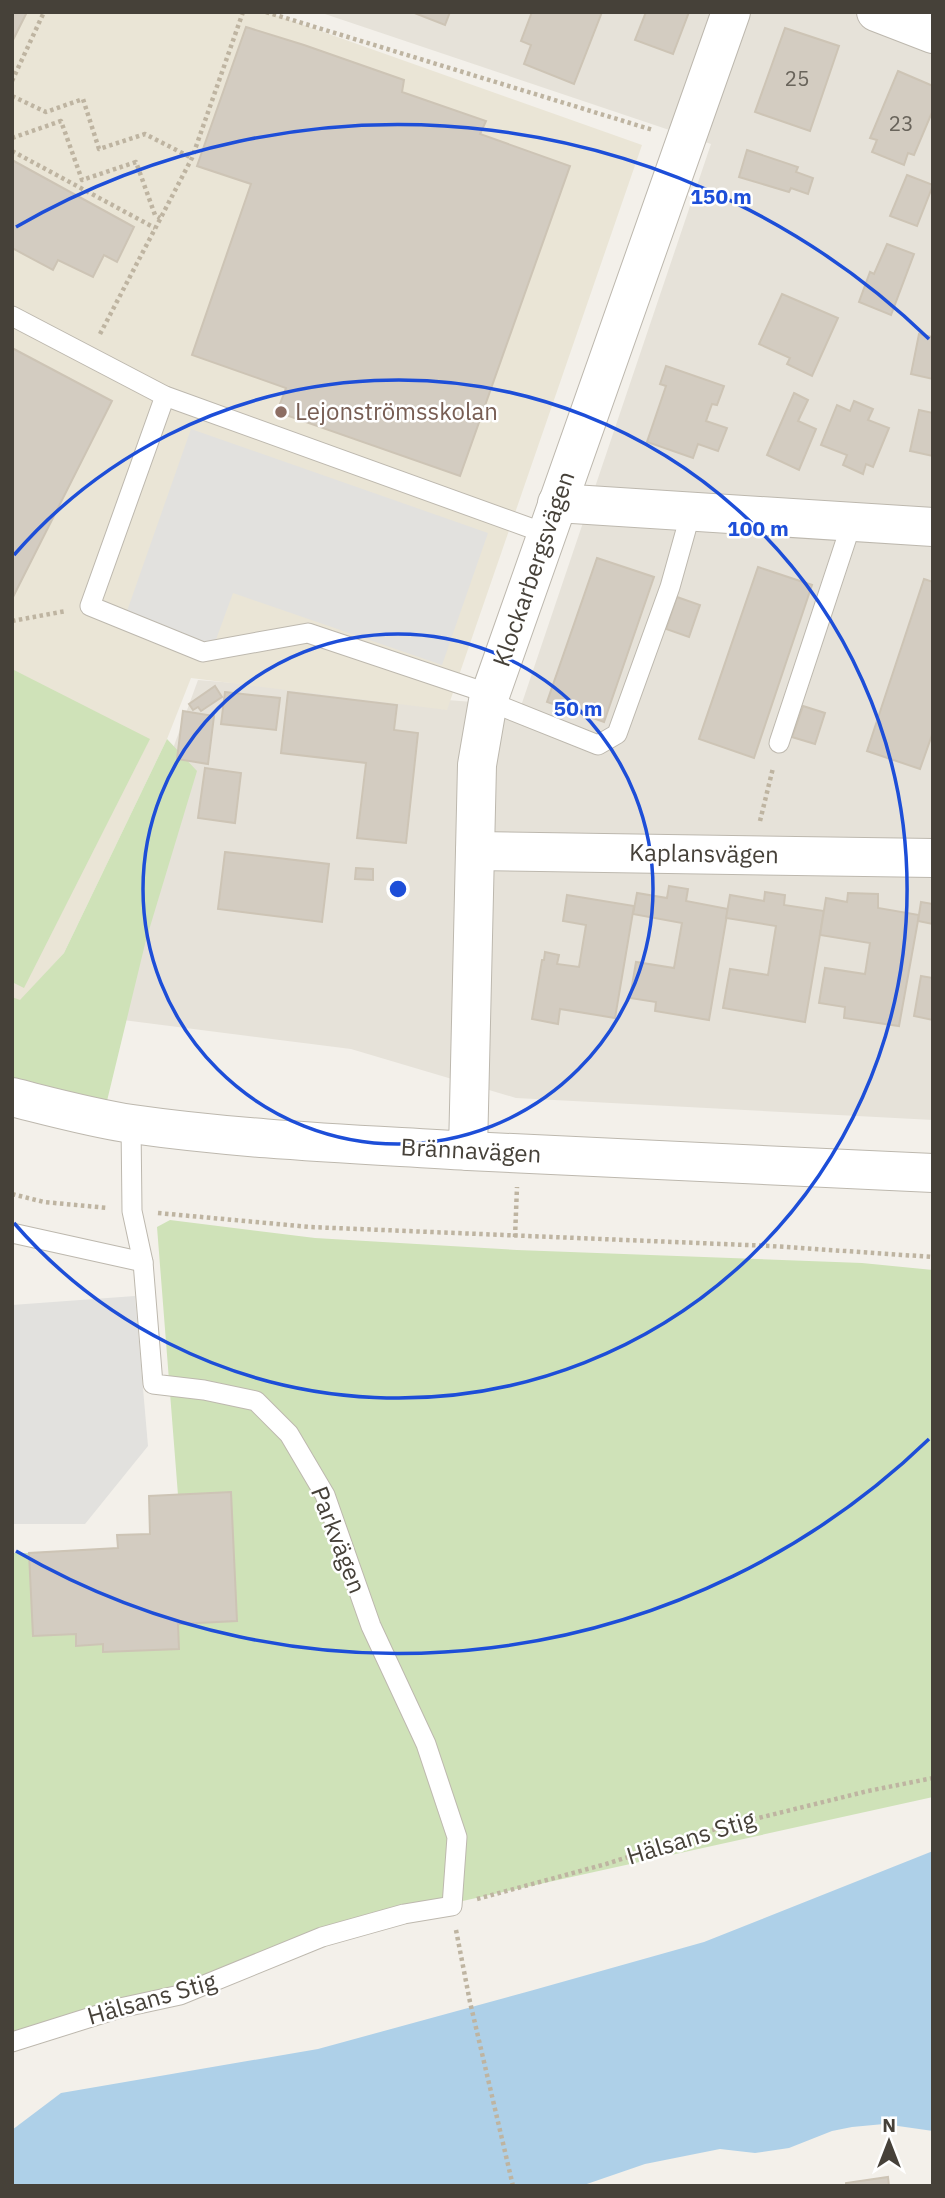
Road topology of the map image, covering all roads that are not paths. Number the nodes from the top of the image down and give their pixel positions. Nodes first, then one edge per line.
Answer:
1 (731, 12) edge
2 (876, 12) edge
3 (933, 34) edge
4 (12, 316) edge
5 (165, 396) junction
6 (691, 512) junction
7 (552, 518) junction
8 (852, 522) junction
9 (933, 527) edge
10 (489, 697) junction
11 (779, 743) road end
12 (475, 851) junction
13 (933, 858) edge
14 (12, 1097) edge
15 (131, 1124) junction
16 (468, 1151) junction
17 (933, 1173) edge
18 (12, 1233) edge
19 (143, 1262) junction
20 (452, 1906) joint
21 (12, 2042) edge

1 - 7 street, Klockarbergsvägen
2 - 3 street
4 - 5 lane
5 - 7 lane
5 - 10 lane
6 - 7 street
6 - 8 street
6 - 10 lane
7 - 10 street, Klockarbergsvägen
8 - 9 street
8 - 11 lane
10 - 12 street, Klockarbergsvägen
12 - 13 street, Kaplansvägen
12 - 16 street, Klockarbergsvägen
14 - 15 street, Brännavägen
15 - 16 street, Brännavägen
15 - 19 lane, Parkvägen
16 - 17 street, Brännavägen
18 - 19 lane
19 - 20 lane, Parkvägen
20 - 21 lane, Hälsans Stig

